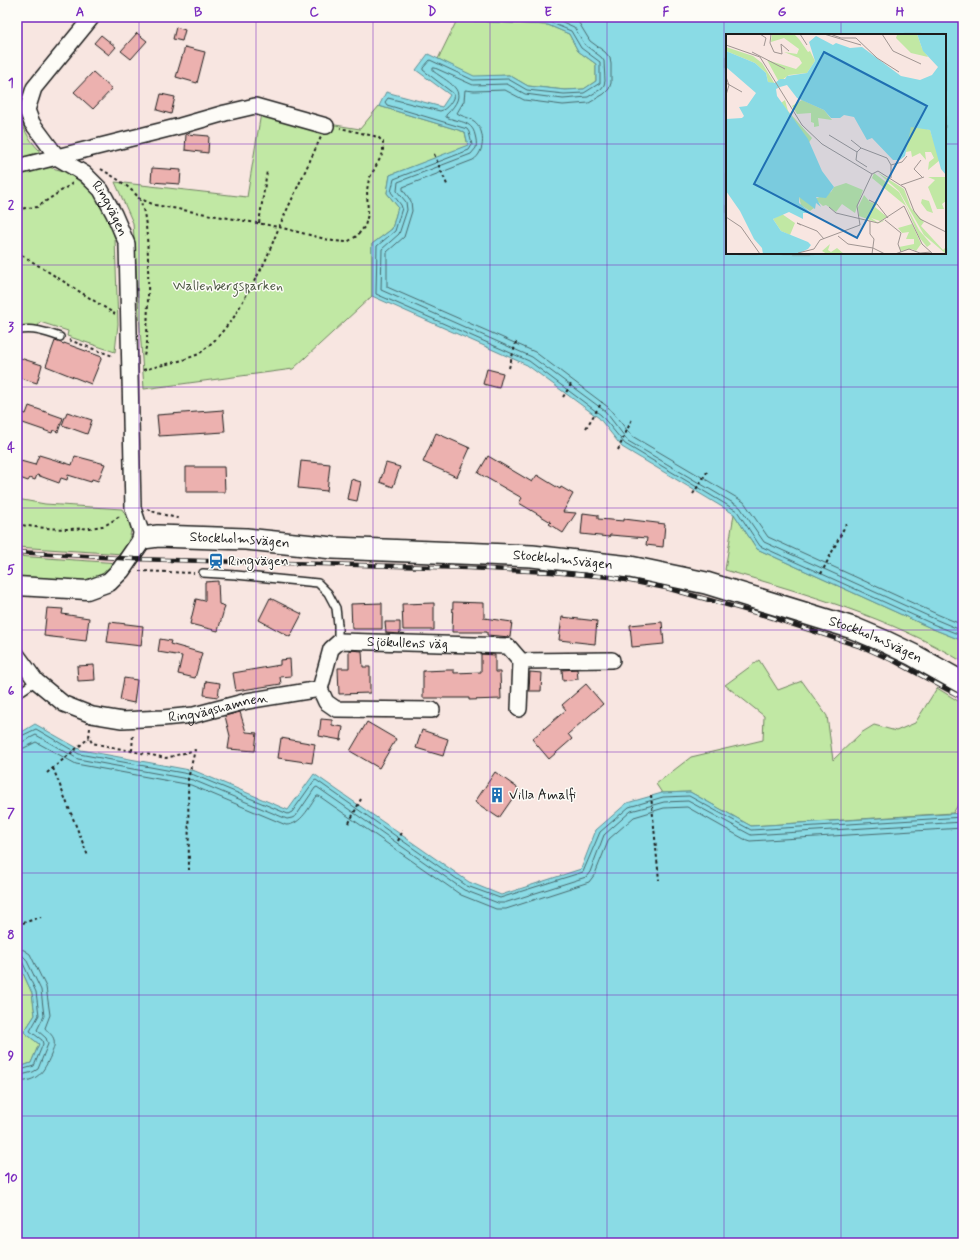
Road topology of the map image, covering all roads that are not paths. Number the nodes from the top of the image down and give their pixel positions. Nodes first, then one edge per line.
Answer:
1 (92, 17) edge
2 (326, 126) road end
3 (58, 158) junction
4 (17, 167) edge
5 (17, 331) edge
6 (60, 336) road end
7 (143, 538) junction
8 (203, 573) road end
9 (17, 586) edge
10 (338, 643) junction
11 (17, 655) edge
12 (612, 660) dead end
13 (521, 661) junction
14 (36, 681) junction
15 (963, 683) edge
16 (320, 689) junction
17 (17, 693) edge
18 (520, 709) dead end
19 (432, 710) dead end

1 - 3 street, Ringvägen
2 - 3 street
3 - 4 street
3 - 7 street, Ringvägen
5 - 6 lane
7 - 9 street
7 - 15 main road, Stockholmsvägen
8 - 10 lane
10 - 13 street, Sjökullens väg
10 - 16 street
11 - 14 street, Ringvägshamnen
12 - 13 street
13 - 18 street
14 - 16 street, Ringvägshamnen
14 - 17 lane
16 - 19 street

